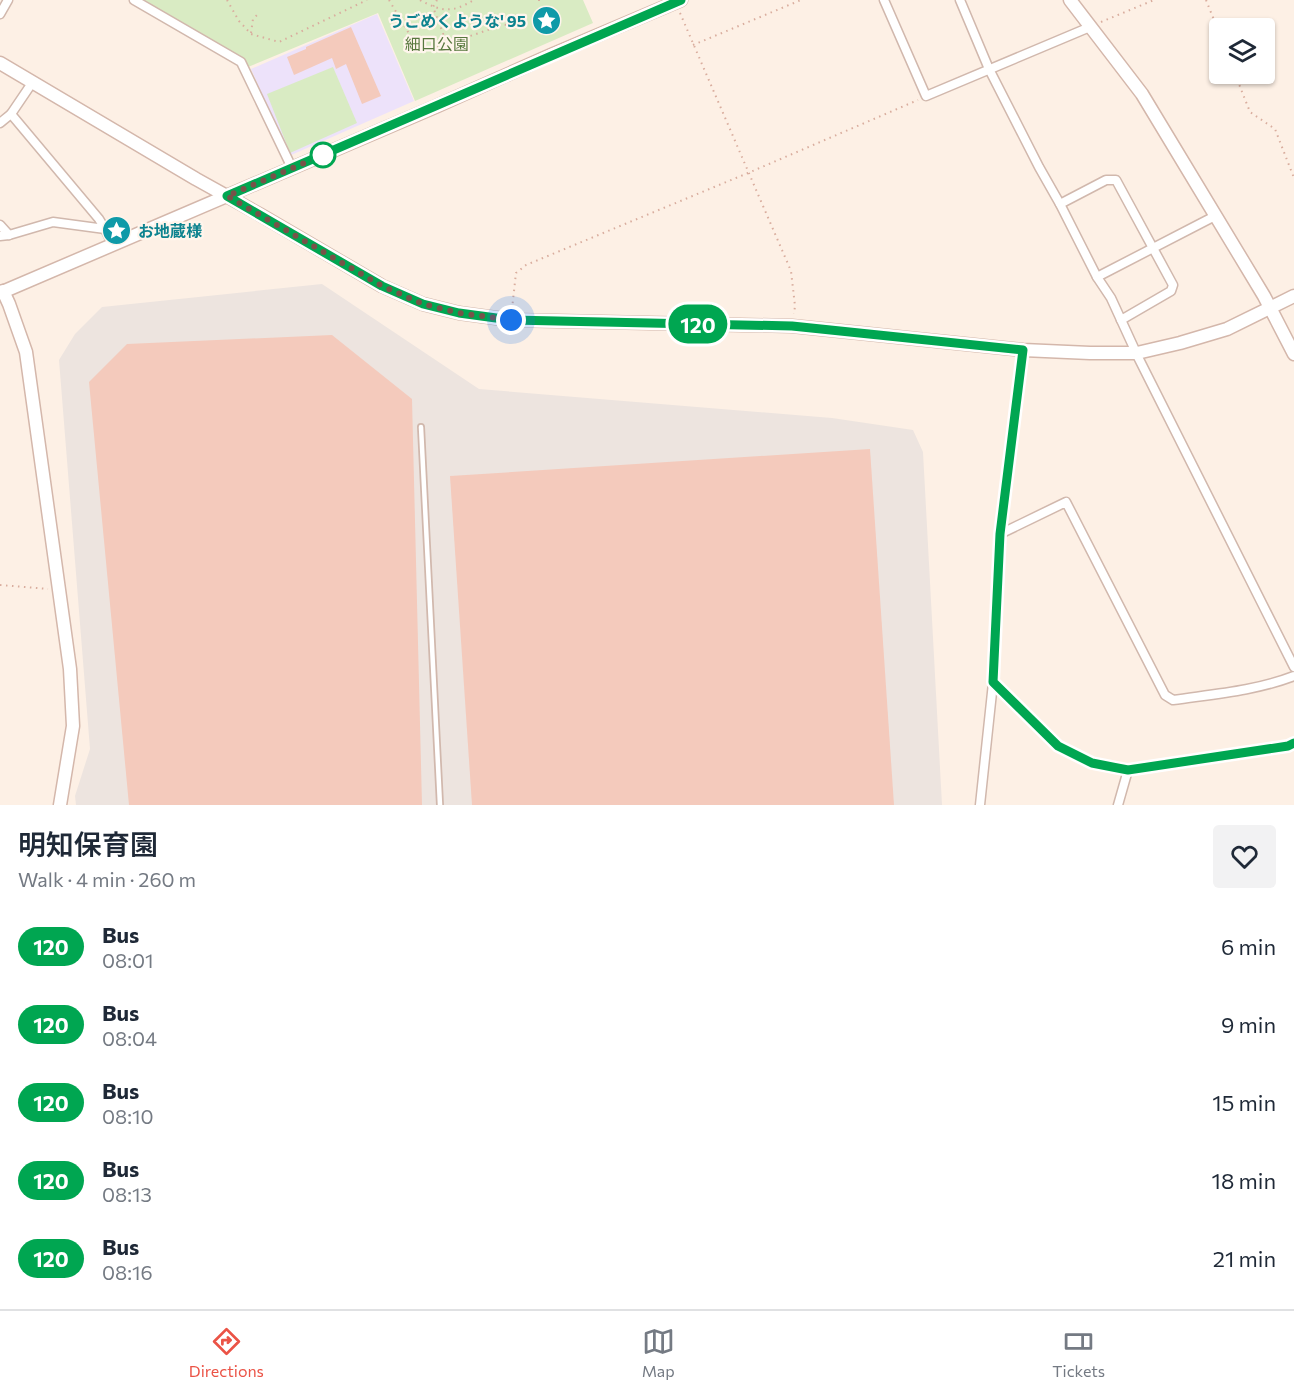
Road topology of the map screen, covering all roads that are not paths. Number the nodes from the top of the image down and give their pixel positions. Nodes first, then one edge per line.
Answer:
1 (8, 0) edge
2 (134, 0) edge
3 (884, 0) edge
4 (960, 0) edge
5 (1070, 0) edge
6 (679, 1) edge
7 (0, 14) edge
8 (1090, 27) junction
9 (0, 63) edge
10 (989, 69) junction
11 (32, 82) junction
12 (11, 114) junction
13 (0, 123) edge
14 (292, 168) junction
15 (227, 196) junction
16 (1060, 204) junction
17 (1215, 216) junction
18 (0, 225) edge
19 (105, 229) junction
20 (5, 236) edge
21 (113, 245) junction
22 (1153, 248) junction
23 (1097, 277) junction
24 (2, 292) edge
25 (1294, 296) edge
26 (1270, 307) junction
27 (1121, 320) junction
28 (1023, 350) junction
29 (1137, 353) junction
30 (1294, 354) edge
31 (422, 426) dead end
32 (1000, 534) junction
33 (1294, 667) edge
34 (1294, 676) edge
35 (993, 682) junction
36 (1294, 742) edge
37 (1128, 770) junction
38 (60, 805) edge
39 (440, 805) edge
40 (980, 805) edge
41 (1118, 805) edge

1 - 7 street
2 - 14 street
3 - 10 street
4 - 10 street
5 - 8 street
6 - 14 street
8 - 10 street
8 - 17 street
9 - 11 street
10 - 16 street
11 - 12 street
11 - 15 street
12 - 13 street
12 - 19 street
14 - 15 street
15 - 21 street
15 - 28 street
16 - 22 street
16 - 23 street
17 - 22 street
17 - 26 street
18 - 20 street
19 - 20 street
19 - 21 street
21 - 24 street
22 - 23 street
22 - 27 street
23 - 27 street
24 - 38 street
25 - 26 street
26 - 29 street
26 - 30 street
27 - 29 street
28 - 29 street
28 - 32 street
29 - 33 street
31 - 39 lane
32 - 34 street
32 - 35 street
35 - 37 street
35 - 40 street
36 - 37 street
37 - 41 street

